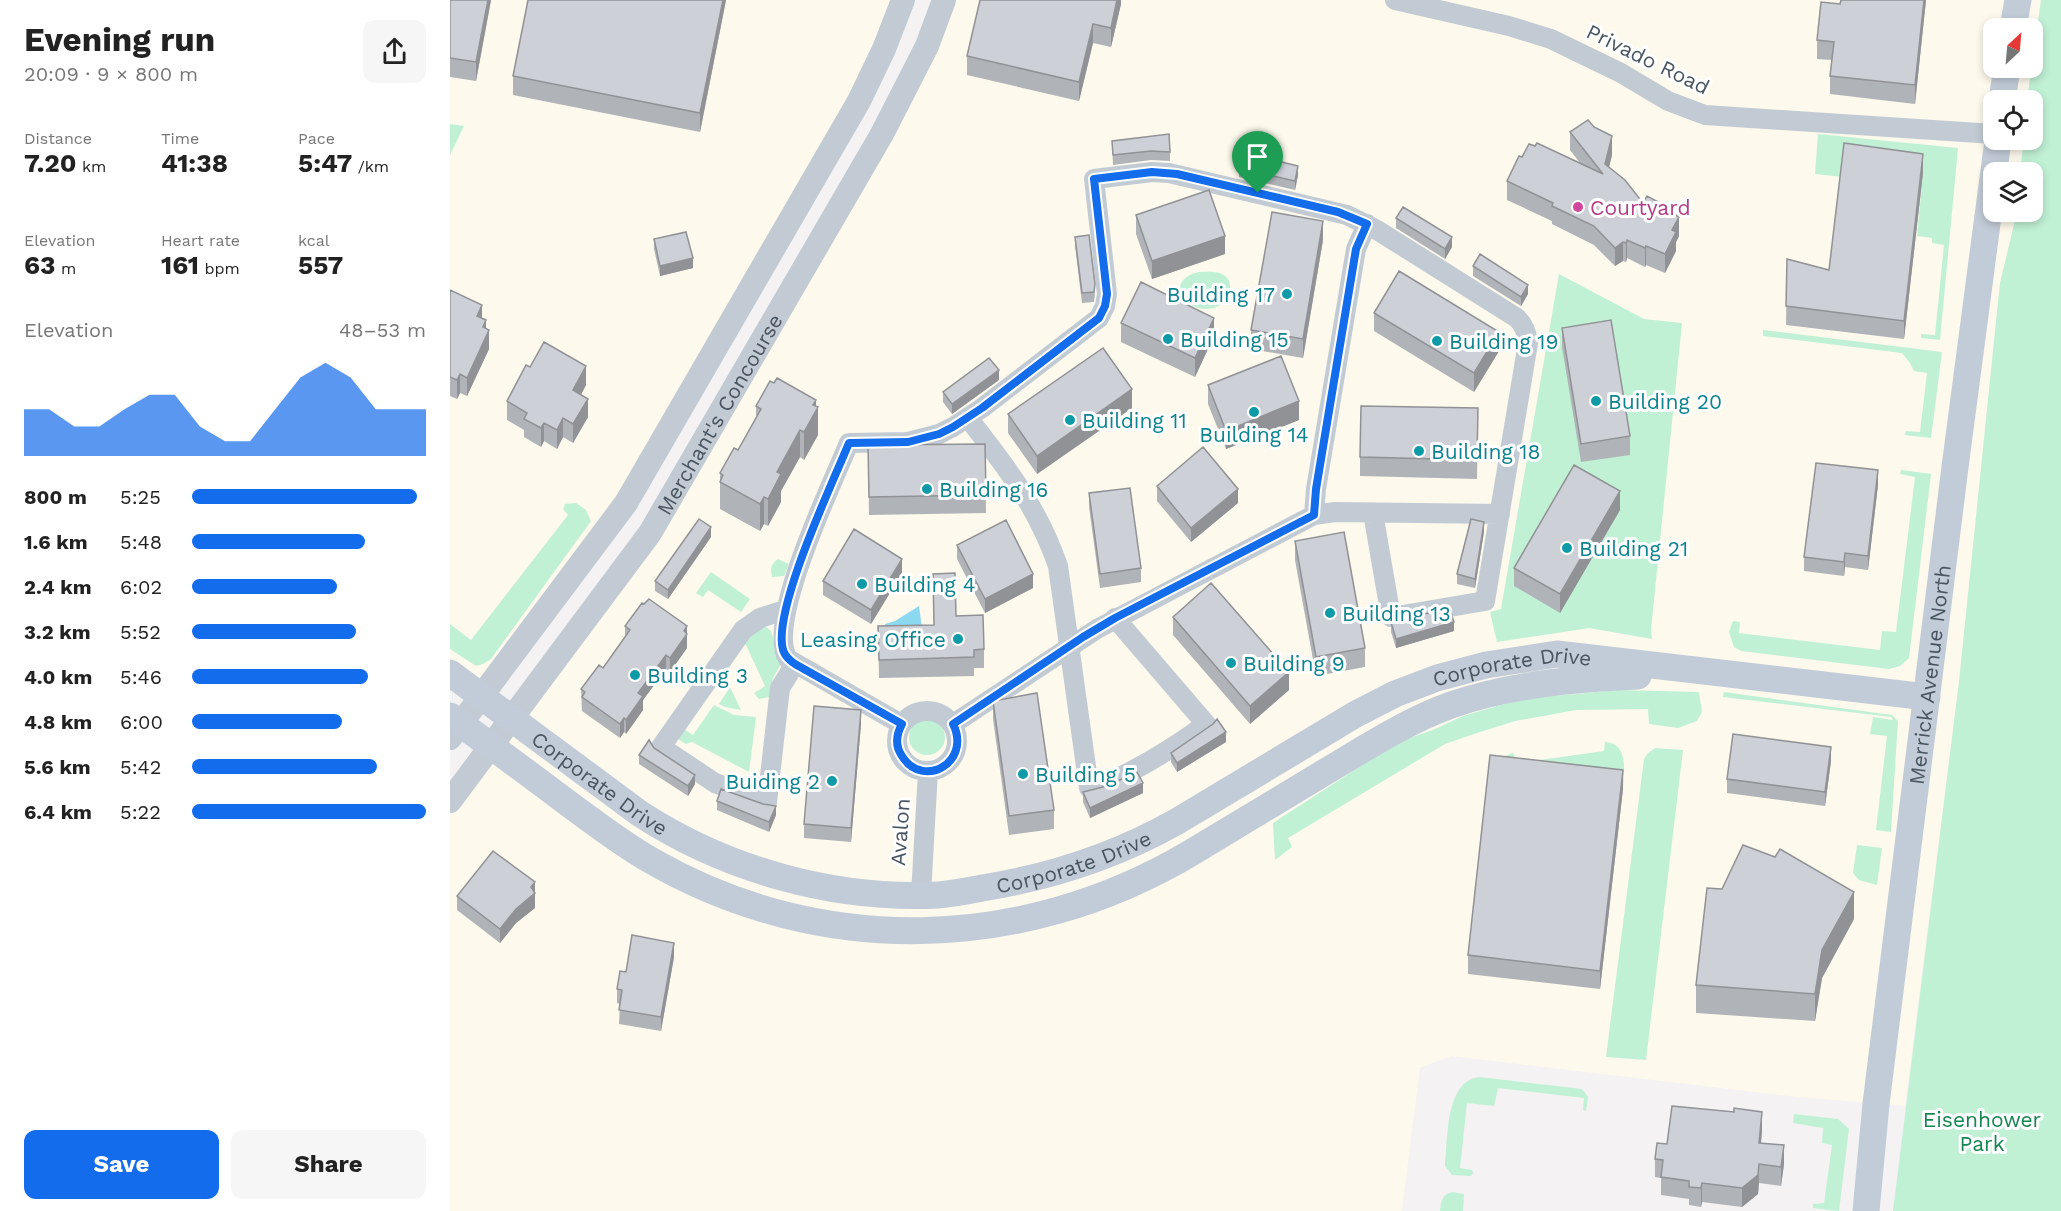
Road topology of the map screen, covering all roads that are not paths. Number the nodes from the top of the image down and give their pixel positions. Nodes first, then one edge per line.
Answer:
1 (903, 0) edge
2 (944, 0) edge
3 (1395, 0) edge
4 (2018, 0) edge
5 (2015, 18) edge
6 (1983, 133) edge
7 (1997, 150) edge
8 (1367, 224) junction
9 (968, 418) junction
10 (1373, 513) junction
11 (1500, 514) junction
12 (1314, 515) junction
13 (785, 610) junction
14 (1115, 618) junction
15 (1068, 647) junction
16 (795, 664) junction
17 (1714, 672) junction
18 (450, 673) edge
19 (482, 696) junction
20 (1927, 697) junction
21 (511, 718) junction
22 (902, 724) junction
23 (953, 724) junction
24 (454, 726) edge
25 (491, 746) junction
26 (928, 771) junction
27 (450, 801) edge
28 (1199, 809) junction
29 (1235, 825) junction
30 (921, 895) junction
31 (1866, 1211) edge

1 - 19 street, Merchant's Concourse
2 - 21 street, Merchant's Concourse
3 - 6 street, Privado Road
4 - 5 main road
7 - 20 main road, Merrick Avenue North
8 - 9 street
8 - 11 street
8 - 12 street
9 - 13 street
9 - 15 street
10 - 11 street
10 - 11 street
10 - 12 street
12 - 14 street
13 - 16 street
13 - 16 street
14 - 15 street
14 - 15 street
15 - 23 street
16 - 22 street
17 - 20 main road, Corporate Drive
17 - 28 main road, Corporate Drive
17 - 29 main road, Corporate Drive
18 - 19 main road, Corporate Drive
19 - 21 main road, Corporate Drive
19 - 24 street, Merchant's Concourse
20 - 31 main road, Merrick Avenue North
21 - 25 street, Merchant's Concourse
21 - 30 main road, Corporate Drive
22 - 23 street
22 - 26 street
23 - 26 street
24 - 25 main road, Corporate Drive
25 - 27 street, Merchant's Concourse
25 - 29 main road, Corporate Drive
26 - 30 street, Avalon
28 - 29 main road
28 - 30 main road, Corporate Drive

